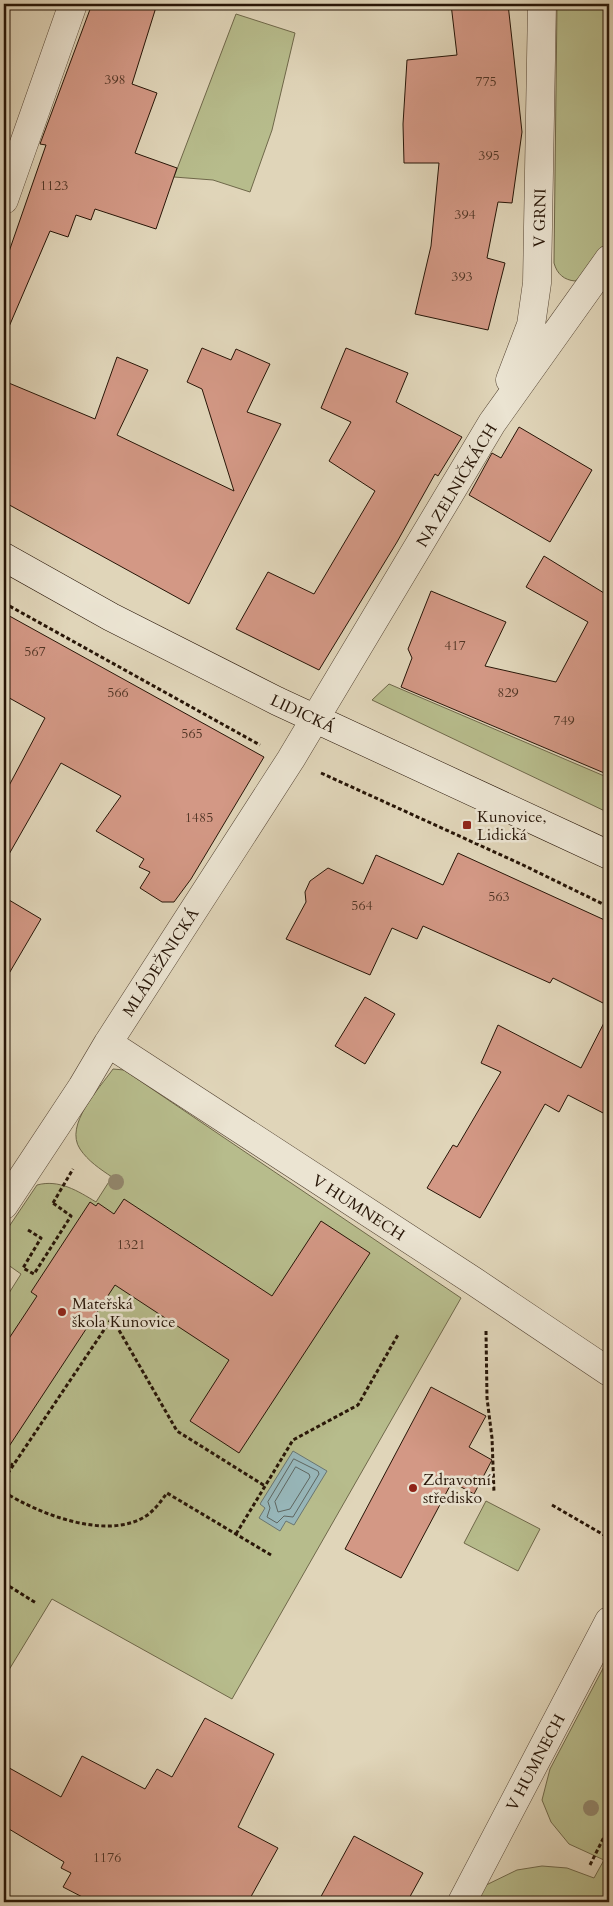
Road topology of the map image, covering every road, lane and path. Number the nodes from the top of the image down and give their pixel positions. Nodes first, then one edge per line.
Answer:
1 (73, 4) edge
2 (542, 4) edge
3 (4, 200) edge
4 (609, 259) edge
5 (492, 423) junction
6 (4, 557) edge
7 (4, 603) edge
8 (315, 719) junction
9 (291, 760) junction
10 (609, 855) edge
11 (609, 906) edge
12 (108, 1042) junction
13 (73, 1168) dead end
14 (45, 1198) dead end
15 (7, 1201) edge
16 (53, 1203) junction
17 (26, 1229) dead end
18 (13, 1232) dead end
19 (4, 1247) edge
20 (486, 1329) dead end
21 (399, 1332) dead end
22 (609, 1372) edge
23 (6, 1461) dead end
24 (13, 1465) junction
25 (4, 1479) edge
26 (265, 1486) junction
27 (4, 1492) edge
28 (494, 1493) dead end
29 (552, 1505) dead end
30 (236, 1534) junction
31 (609, 1538) edge
32 (271, 1555) dead end
33 (4, 1583) edge
34 (36, 1604) dead end
35 (609, 1621) edge
36 (609, 1827) edge
37 (590, 1864) dead end
38 (462, 1902) edge

1 - 3 street
2 - 5 street, V GRNI
4 - 5 street, NA ZELNIČKÁCH
5 - 8 street, NA ZELNIČKÁCH
6 - 8 street, LIDICKÁ
7 - 9 path
8 - 9 street, MLÁDEŽNICKÁ
8 - 10 street, LIDICKÁ
9 - 11 path
9 - 12 street, MLÁDEŽNICKÁ
12 - 15 street, MLÁDEŽNICKÁ
12 - 22 street, V HUMNECH
13 - 16 path
14 - 16 path
16 - 17 path
18 - 19 path
20 - 28 path
21 - 26 path
23 - 24 path
24 - 25 path
24 - 26 path
26 - 30 path
27 - 30 path
29 - 31 path
30 - 32 path
33 - 34 path
35 - 38 street, V HUMNECH
36 - 37 path

